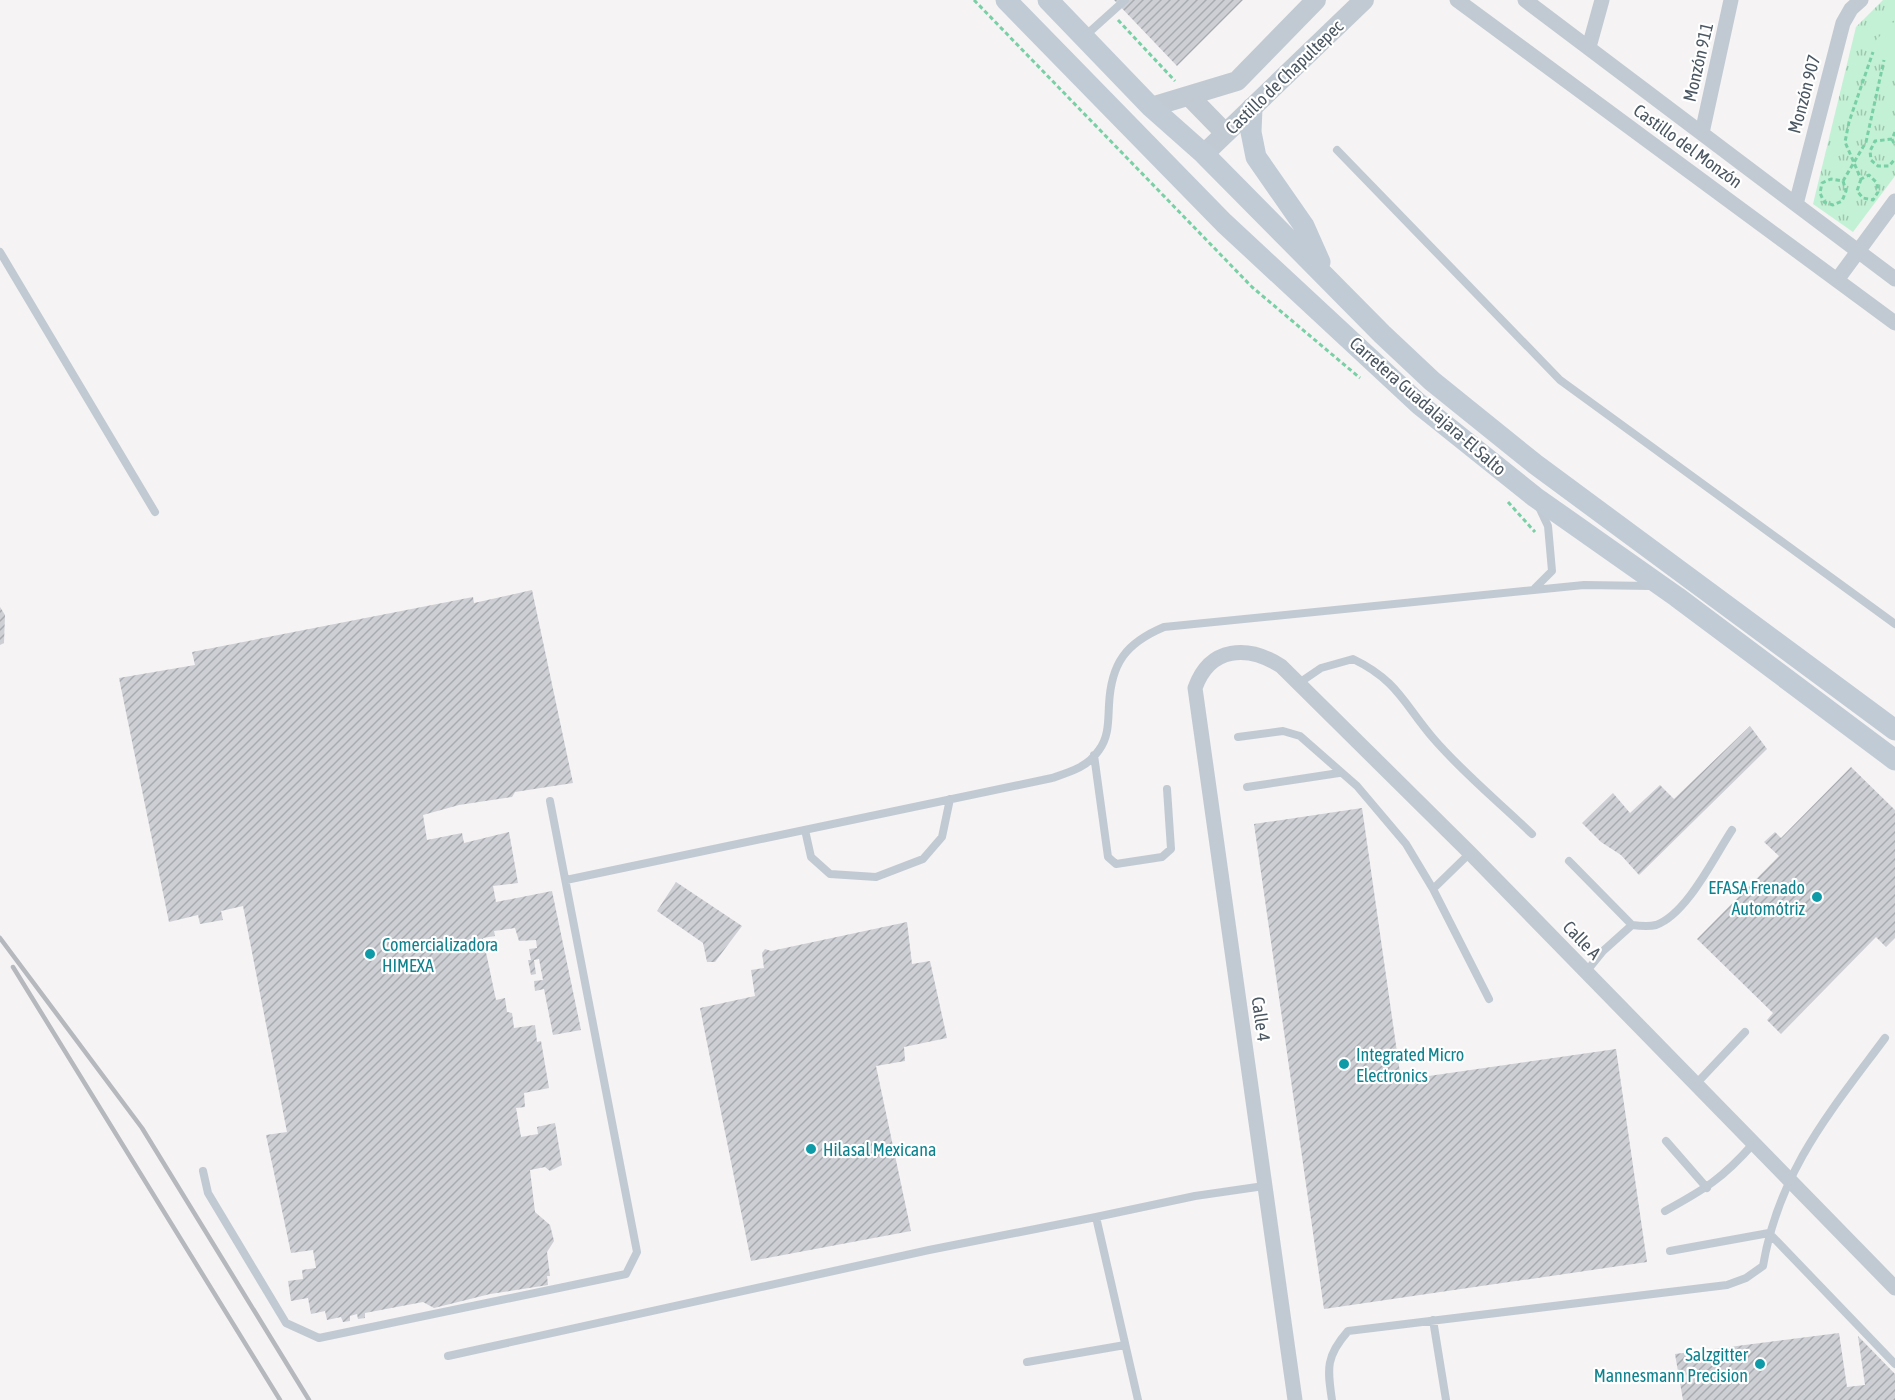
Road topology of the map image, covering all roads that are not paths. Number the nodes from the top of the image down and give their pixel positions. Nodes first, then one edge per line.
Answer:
1 (1006, 0) edge
2 (1048, 0) edge
3 (1125, 0) edge
4 (1316, 0) edge
5 (1365, 0) edge
6 (1457, 0) edge
7 (1525, 0) edge
8 (1602, 0) edge
9 (1731, 0) edge
10 (1861, 0) edge
11 (1084, 38) junction
12 (1589, 47) junction
13 (1189, 96) junction
14 (1151, 107) junction
15 (1252, 108) junction
16 (1225, 133) junction
17 (1702, 133) junction
18 (1337, 150) dead end
19 (1204, 154) junction
20 (1895, 201) edge
21 (1796, 204) junction
22 (0, 252) edge
23 (1858, 252) junction
24 (1325, 274) junction
25 (1895, 279) edge
26 (1837, 280) junction
27 (1895, 323) edge
28 (1535, 497) junction
29 (154, 512) dead end
30 (1663, 587) junction
31 (1534, 589) junction
32 (1895, 624) edge
33 (1222, 655) joint
34 (1299, 683) junction
35 (1895, 730) edge
36 (1238, 737) dead end
37 (1094, 755) junction
38 (1895, 760) edge
39 (1339, 773) junction
40 (1247, 787) dead end
41 (1167, 789) dead end
42 (950, 799) junction
43 (550, 801) dead end
44 (804, 830) junction
45 (1732, 830) dead end
46 (1532, 834) dead end
47 (1470, 853) junction
48 (1569, 861) dead end
49 (566, 880) junction
50 (1433, 889) junction
51 (1632, 925) junction
52 (1586, 972) junction
53 (1489, 999) dead end
54 (1745, 1032) dead end
55 (1885, 1038) dead end
56 (1695, 1085) junction
57 (1666, 1141) dead end
58 (1753, 1144) junction
59 (203, 1171) dead end
60 (1789, 1182) junction
61 (1264, 1186) junction
62 (1707, 1188) junction
63 (1665, 1211) dead end
64 (1096, 1217) junction
65 (1768, 1233) junction
66 (1671, 1251) dead end
67 (1895, 1288) edge
68 (1433, 1320) junction
69 (1125, 1345) junction
70 (448, 1356) dead end
71 (1026, 1362) dead end
72 (1895, 1364) edge
73 (1138, 1400) edge
74 (1294, 1400) edge
75 (1332, 1400) edge
76 (1446, 1400) edge

1 - 28 main road, Carretera Guadalajara-El Salto
2 - 11 main road, Carretera Guadalajara-El Salto
3 - 11 lane
4 - 13 street, Castillo de Chapultepec
5 - 15 street, Castillo de Chapultepec
6 - 26 street, Castillo del Monzón
7 - 12 street, Castillo del Monzón
8 - 12 street
9 - 17 street, Monzón 911
10 - 21 street, Monzón 907
11 - 14 main road, Carretera Guadalajara-El Salto
12 - 17 street, Castillo del Monzón
13 - 14 street, Castillo de Chapultepec
13 - 16 street
14 - 19 main road, Carretera Guadalajara-El Salto
15 - 16 street, Castillo de Chapultepec
15 - 24 main road
16 - 19 street, Castillo de Chapultepec
17 - 21 street, Castillo del Monzón
18 - 32 lane
19 - 24 main road, Carretera Guadalajara-El Salto
20 - 23 street
21 - 23 street, Castillo del Monzón
22 - 29 lane
23 - 25 street, Castillo del Monzón
23 - 26 street
24 - 35 main road, Carretera Guadalajara-El Salto
26 - 27 street, Castillo del Monzón
28 - 30 main road, Carretera Guadalajara-El Salto
28 - 31 lane
30 - 31 lane
30 - 38 main road, Carretera Guadalajara-El Salto
31 - 37 lane
33 - 34 street, Calle A
33 - 61 street, Calle 4
34 - 46 lane
34 - 47 street, Calle A
36 - 39 lane
37 - 41 lane
37 - 42 lane
39 - 40 lane
39 - 50 lane
42 - 44 lane
42 - 44 lane
43 - 49 lane
44 - 49 lane
45 - 51 lane
47 - 50 lane
47 - 52 street, Calle A
48 - 51 lane
49 - 59 lane
50 - 53 lane
51 - 52 lane
52 - 56 street, Calle A
54 - 56 lane
55 - 60 lane
56 - 58 street, Calle A
57 - 62 lane
58 - 60 street, Calle A
58 - 62 lane
60 - 65 lane
60 - 67 street, Calle A
61 - 64 lane
61 - 74 street, Calle 4
62 - 63 lane
64 - 69 lane
64 - 70 lane
65 - 66 lane
65 - 68 lane
65 - 72 lane
68 - 75 lane
68 - 76 lane
69 - 71 lane
69 - 73 lane

